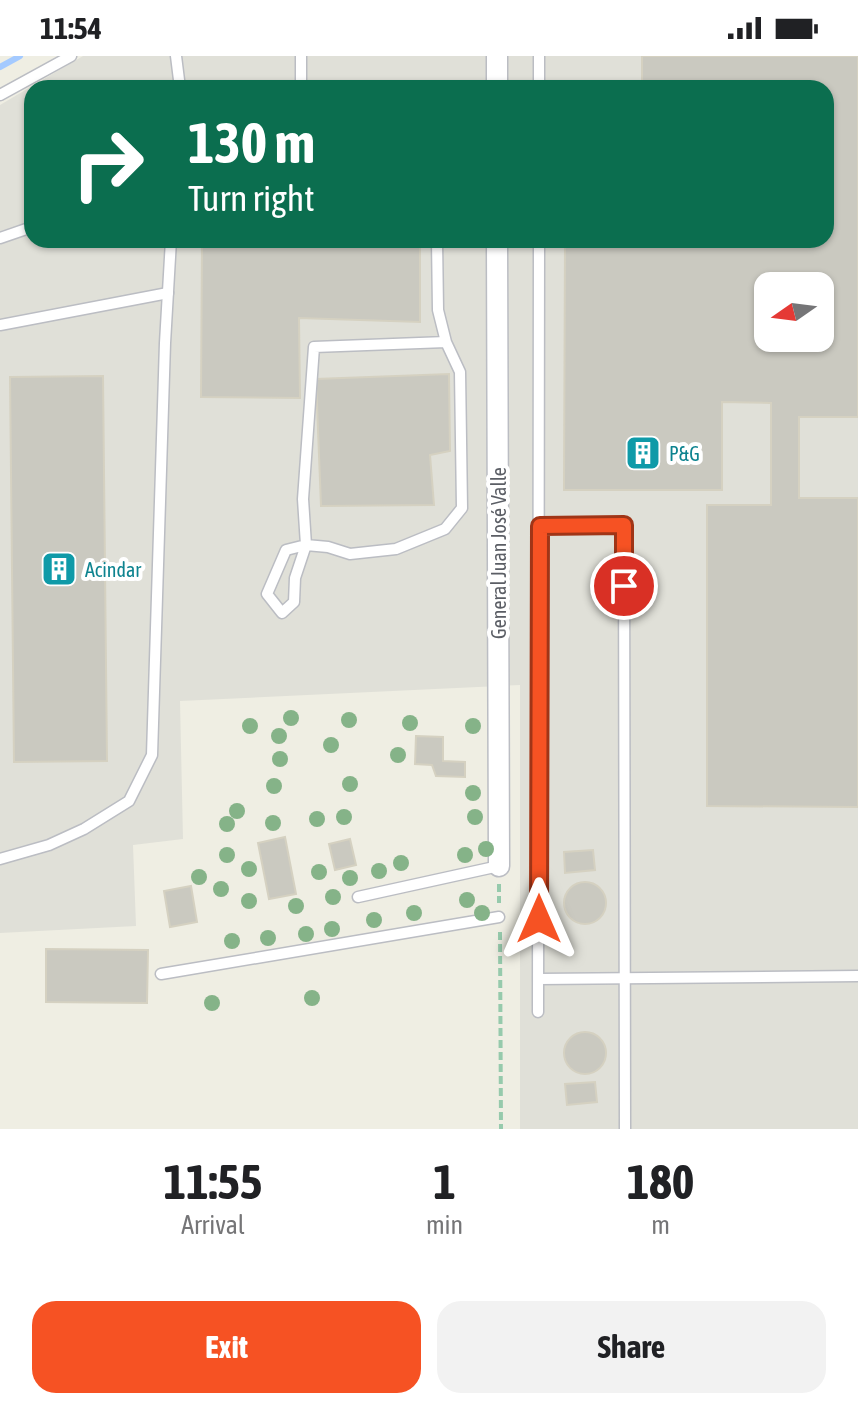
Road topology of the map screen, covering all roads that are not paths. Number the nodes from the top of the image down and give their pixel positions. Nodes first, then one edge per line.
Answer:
1 (71, 56) edge
2 (176, 56) edge
3 (301, 56) edge
4 (497, 56) edge
5 (539, 56) edge
6 (27, 80) edge
7 (179, 80) edge
8 (301, 80) edge
9 (497, 80) edge
10 (539, 80) edge
11 (24, 82) edge
12 (0, 95) edge
13 (24, 230) edge
14 (0, 238) edge
15 (171, 248) edge
16 (437, 248) edge
17 (497, 248) edge
18 (539, 248) edge
19 (168, 293) junction
20 (0, 325) edge
21 (446, 342) junction
22 (540, 526) junction
23 (306, 545) junction
24 (0, 859) edge
25 (499, 866) joint
26 (358, 897) dead end
27 (499, 917) road end
28 (161, 974) dead end
29 (858, 976) edge
30 (625, 978) junction
31 (539, 979) junction
32 (538, 1012) dead end
33 (625, 1129) edge

1 - 6 lane
2 - 7 lane
3 - 8 lane
4 - 9 street
5 - 10 lane
11 - 12 lane
13 - 14 lane
15 - 19 lane
16 - 21 lane
17 - 25 street, General Juan José Valle
18 - 22 lane
19 - 20 lane
19 - 24 lane
21 - 23 lane
21 - 23 lane
22 - 30 lane
22 - 31 lane
23 - 23 lane
25 - 26 lane
27 - 28 lane
29 - 30 lane
30 - 31 lane
30 - 33 lane
31 - 32 lane

